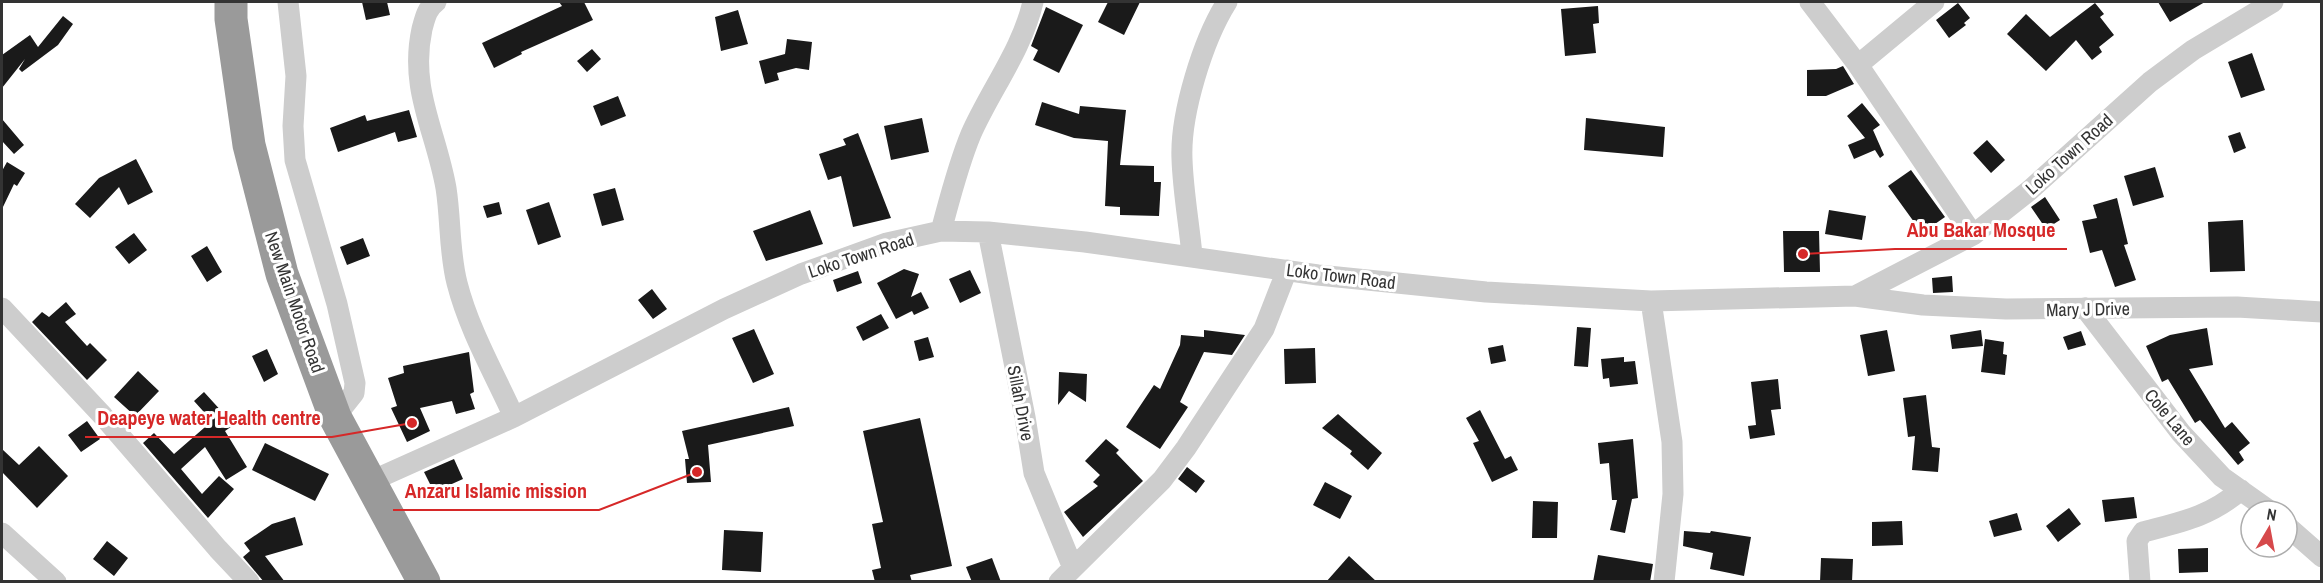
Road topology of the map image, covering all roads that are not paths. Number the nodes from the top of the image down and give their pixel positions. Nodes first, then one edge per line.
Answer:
1 (217, 2) edge
2 (231, 2) edge
3 (288, 2) edge
4 (436, 2) edge
5 (1033, 2) edge
6 (1227, 2) edge
7 (1810, 2) edge
8 (1934, 2) edge
9 (2273, 2) edge
10 (1858, 65) junction
11 (941, 231) junction
12 (988, 232) junction
13 (1973, 235) junction
14 (1192, 255) junction
15 (1287, 270) junction
16 (1855, 296) junction
17 (1651, 302) junction
18 (2, 308) edge
19 (2085, 308) junction
20 (2322, 312) edge
21 (335, 417) junction
22 (513, 417) junction
23 (369, 482) junction
24 (2241, 490) junction
25 (2253, 499) edge
26 (2, 533) edge
27 (2299, 537) edge
28 (2322, 557) edge
29 (1066, 575) edge
30 (56, 582) edge
31 (249, 582) edge
32 (406, 582) edge
33 (424, 582) edge
34 (1664, 582) edge
35 (2140, 582) edge

1 - 32 highway, New Main Motor Road
2 - 21 highway, New Main Motor Road
3 - 21 street
4 - 22 street
5 - 11 street
6 - 14 street
7 - 10 street
8 - 10 street
9 - 13 street, Loko Town Road
10 - 13 street
11 - 12 street, Loko Town Road
11 - 22 street, Loko Town Road
12 - 14 street, Loko Town Road
12 - 29 street, Sillah Drive
13 - 16 street, Loko Town Road
14 - 15 street, Loko Town Road
15 - 17 street, Loko Town Road
15 - 29 street
16 - 17 street, Loko Town Road
16 - 19 street, Mary J Drive
17 - 34 street
18 - 31 street
19 - 20 street, Mary J Drive
19 - 24 street, Cole Lane
21 - 23 highway, New Main Motor Road
22 - 23 street, Loko Town Road
23 - 33 highway, New Main Motor Road
24 - 25 street, Cole Lane
24 - 35 street
26 - 30 street
27 - 28 street

